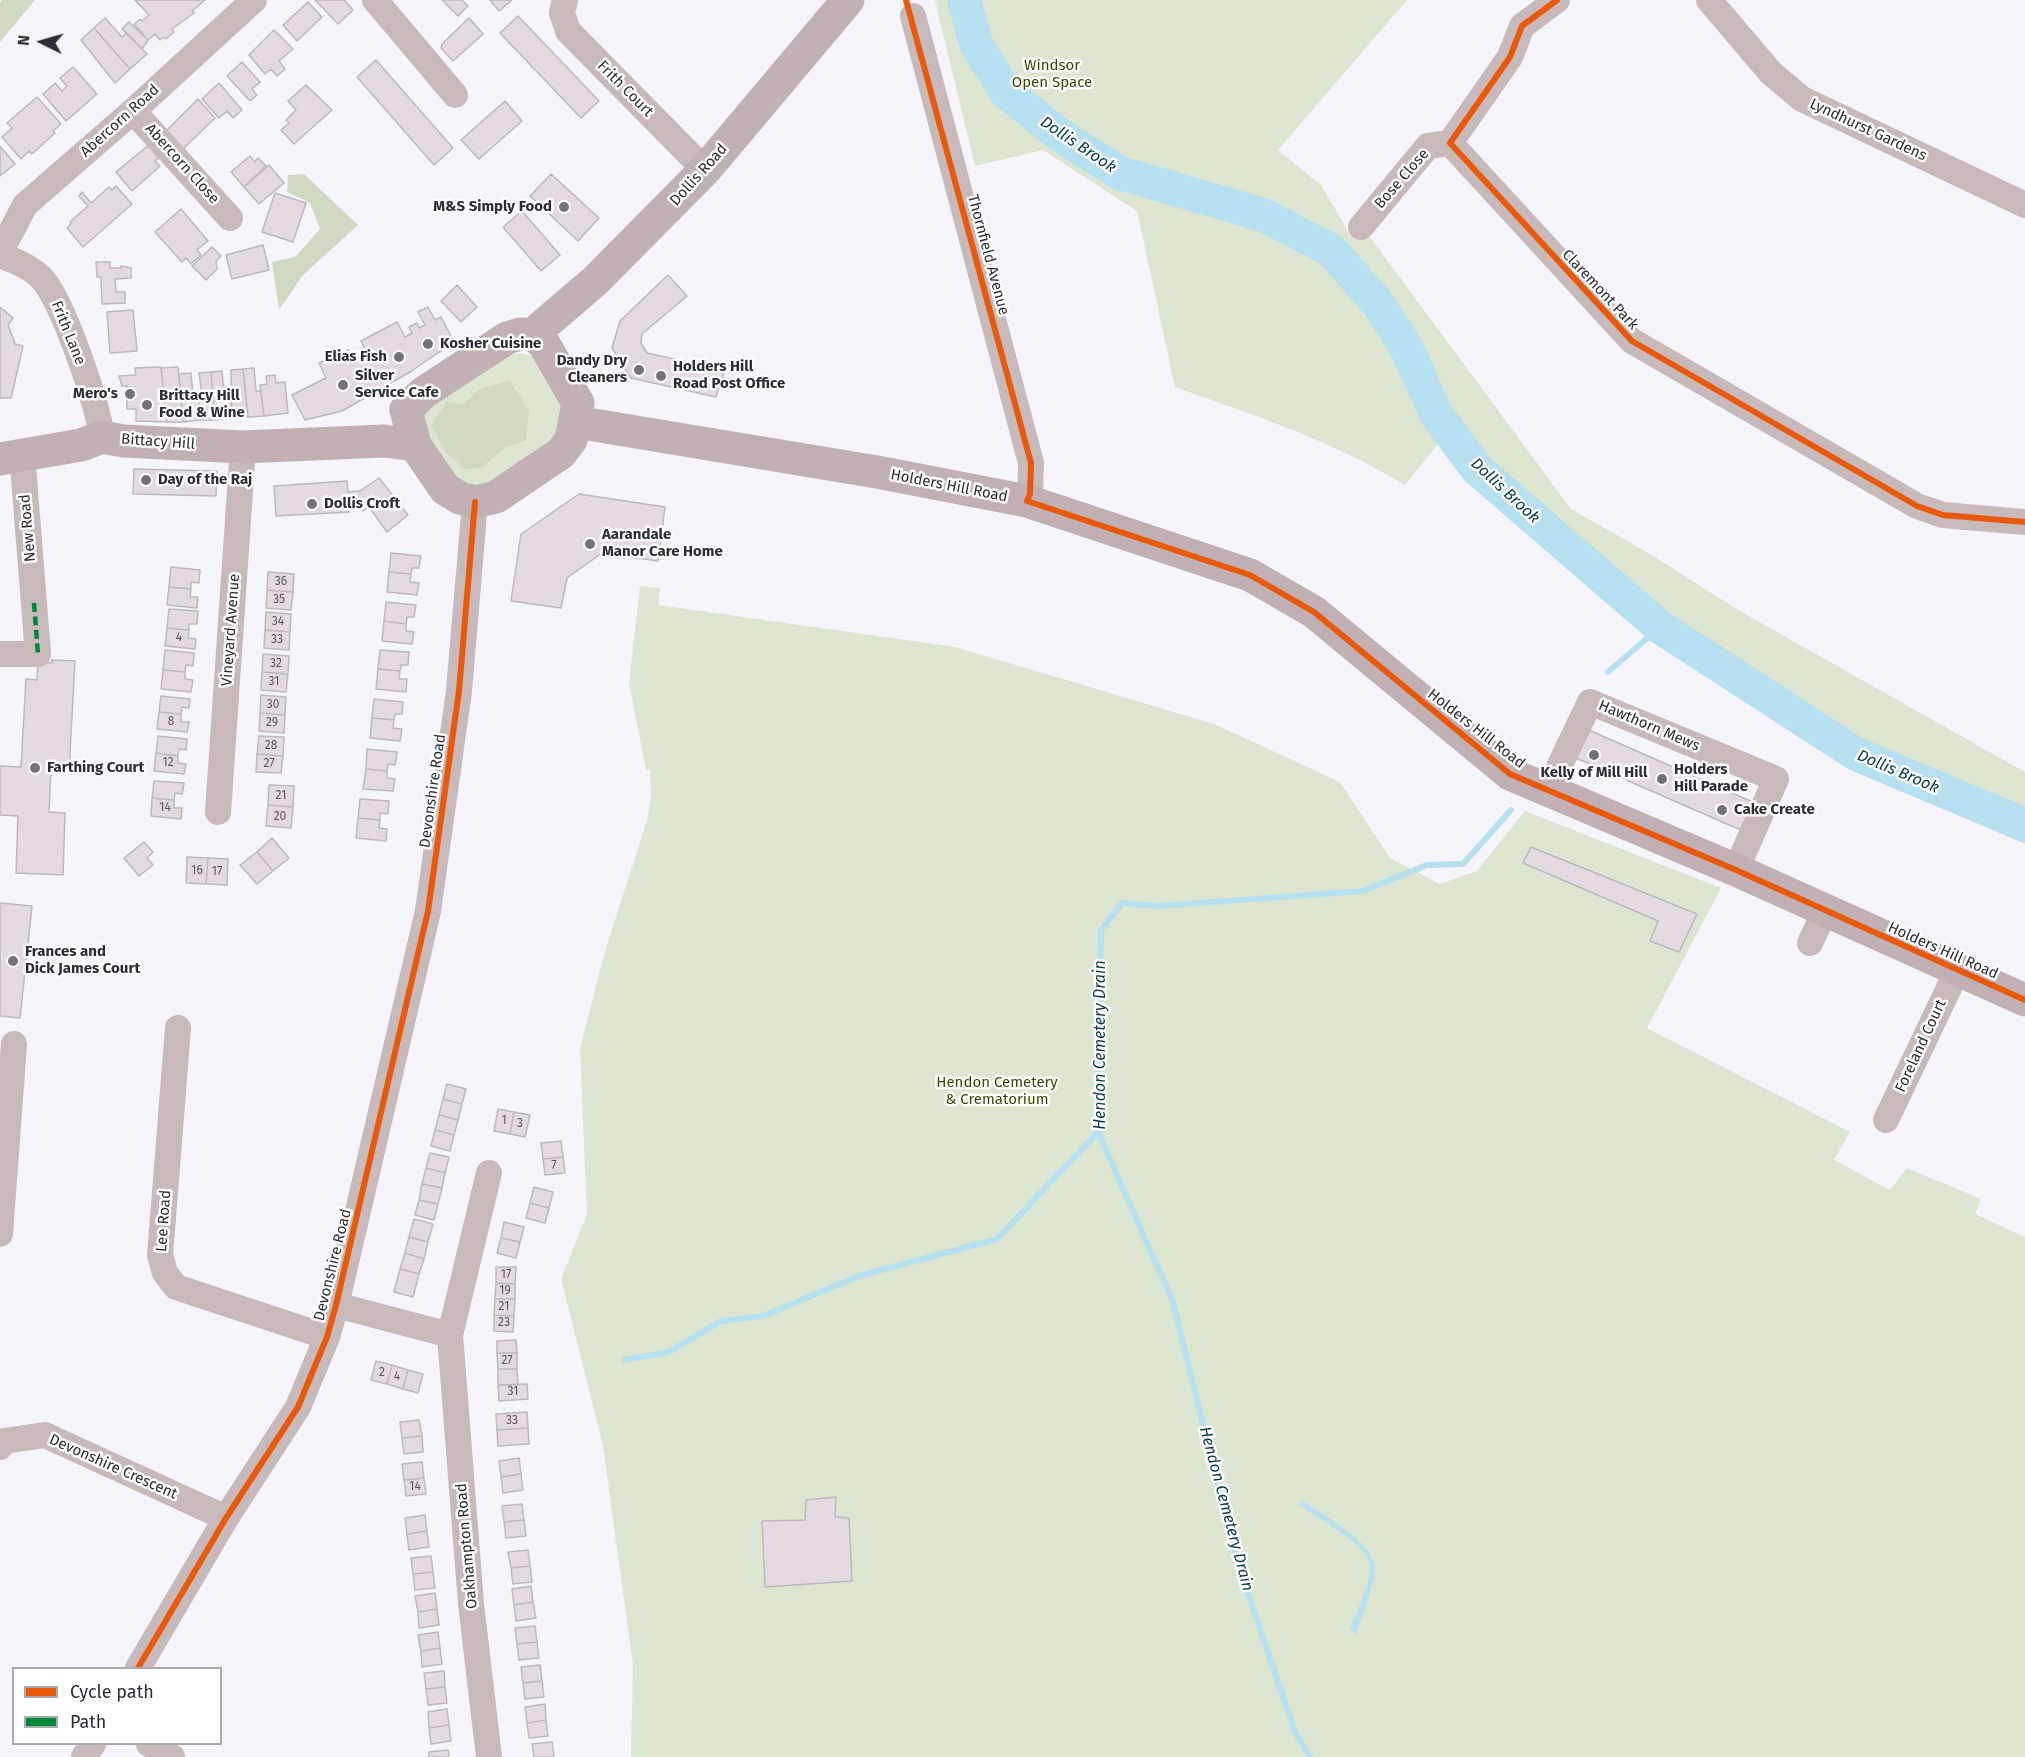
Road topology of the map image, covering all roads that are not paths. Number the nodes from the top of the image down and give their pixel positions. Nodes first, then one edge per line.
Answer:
1 (254, 0) edge
2 (375, 0) edge
3 (565, 0) edge
4 (848, 0) edge
5 (1557, 0) edge
6 (1709, 0) edge
7 (912, 16) dead end
8 (455, 95) dead end
9 (133, 111) junction
10 (1450, 143) junction
11 (705, 170) junction
12 (2025, 205) edge
13 (231, 218) dead end
14 (1361, 227) dead end
15 (0, 254) edge
16 (533, 334) junction
17 (406, 410) junction
18 (576, 422) junction
19 (102, 437) junction
20 (320, 445) junction
21 (415, 446) junction
22 (243, 447) junction
23 (11, 456) edge
24 (1027, 501) junction
25 (475, 502) junction
26 (2025, 522) edge
27 (0, 654) edge
28 (1547, 792) junction
29 (218, 812) dead end
30 (1736, 870) junction
31 (1826, 910) junction
32 (1810, 943) dead end
33 (1957, 971) junction
34 (2025, 1000) edge
35 (178, 1028) dead end
36 (14, 1044) dead end
37 (1886, 1120) dead end
38 (489, 1173) dead end
39 (2, 1181) edge
40 (0, 1234) edge
41 (336, 1305) junction
42 (450, 1335) junction
43 (327, 1337) junction
44 (0, 1447) edge
45 (226, 1518) junction
46 (139, 1667) edge
47 (152, 1745) edge
48 (172, 1757) edge
49 (489, 1757) edge

1 - 9 street, Abercorn Road
2 - 8 street
3 - 11 street, Frith Court
4 - 11 main road, Dollis Road
5 - 10 street
6 - 12 street, Lyndhurst Gardens
7 - 24 street, Thornfield Avenue
9 - 13 street, Abercorn Close
9 - 15 street, Abercorn Road
10 - 14 street, Bose Close
10 - 26 street, Claremont Park
11 - 16 main road, Dollis Road
15 - 19 street, Frith Lane
16 - 17 main road
16 - 18 main road
17 - 20 main road, Bittacy Hill
17 - 21 main road
18 - 24 main road, Holders Hill Road
18 - 25 main road
19 - 22 main road, Bittacy Hill
19 - 23 main road, Bittacy Hill
20 - 21 main road, Bittacy Hill
20 - 22 main road, Bittacy Hill
21 - 25 main road
22 - 29 street, Vineyard Avenue
23 - 27 street, New Road
24 - 28 main road, Holders Hill Road
25 - 41 street, Devonshire Road
28 - 30 main road, Holders Hill Road
28 - 30 street, Hawthorn Mews
30 - 31 main road, Holders Hill Road
31 - 32 street
31 - 33 main road, Holders Hill Road
33 - 34 main road, Holders Hill Road
33 - 37 street, Foreland Court
35 - 43 street, Lee Road
36 - 39 street
38 - 42 street, Oakhampton Road
39 - 40 street
41 - 42 street
41 - 43 street, Devonshire Road
42 - 49 street, Oakhampton Road
43 - 45 street, Devonshire Road
44 - 45 street, Devonshire Crescent
45 - 46 street, Devonshire Road
47 - 48 street

